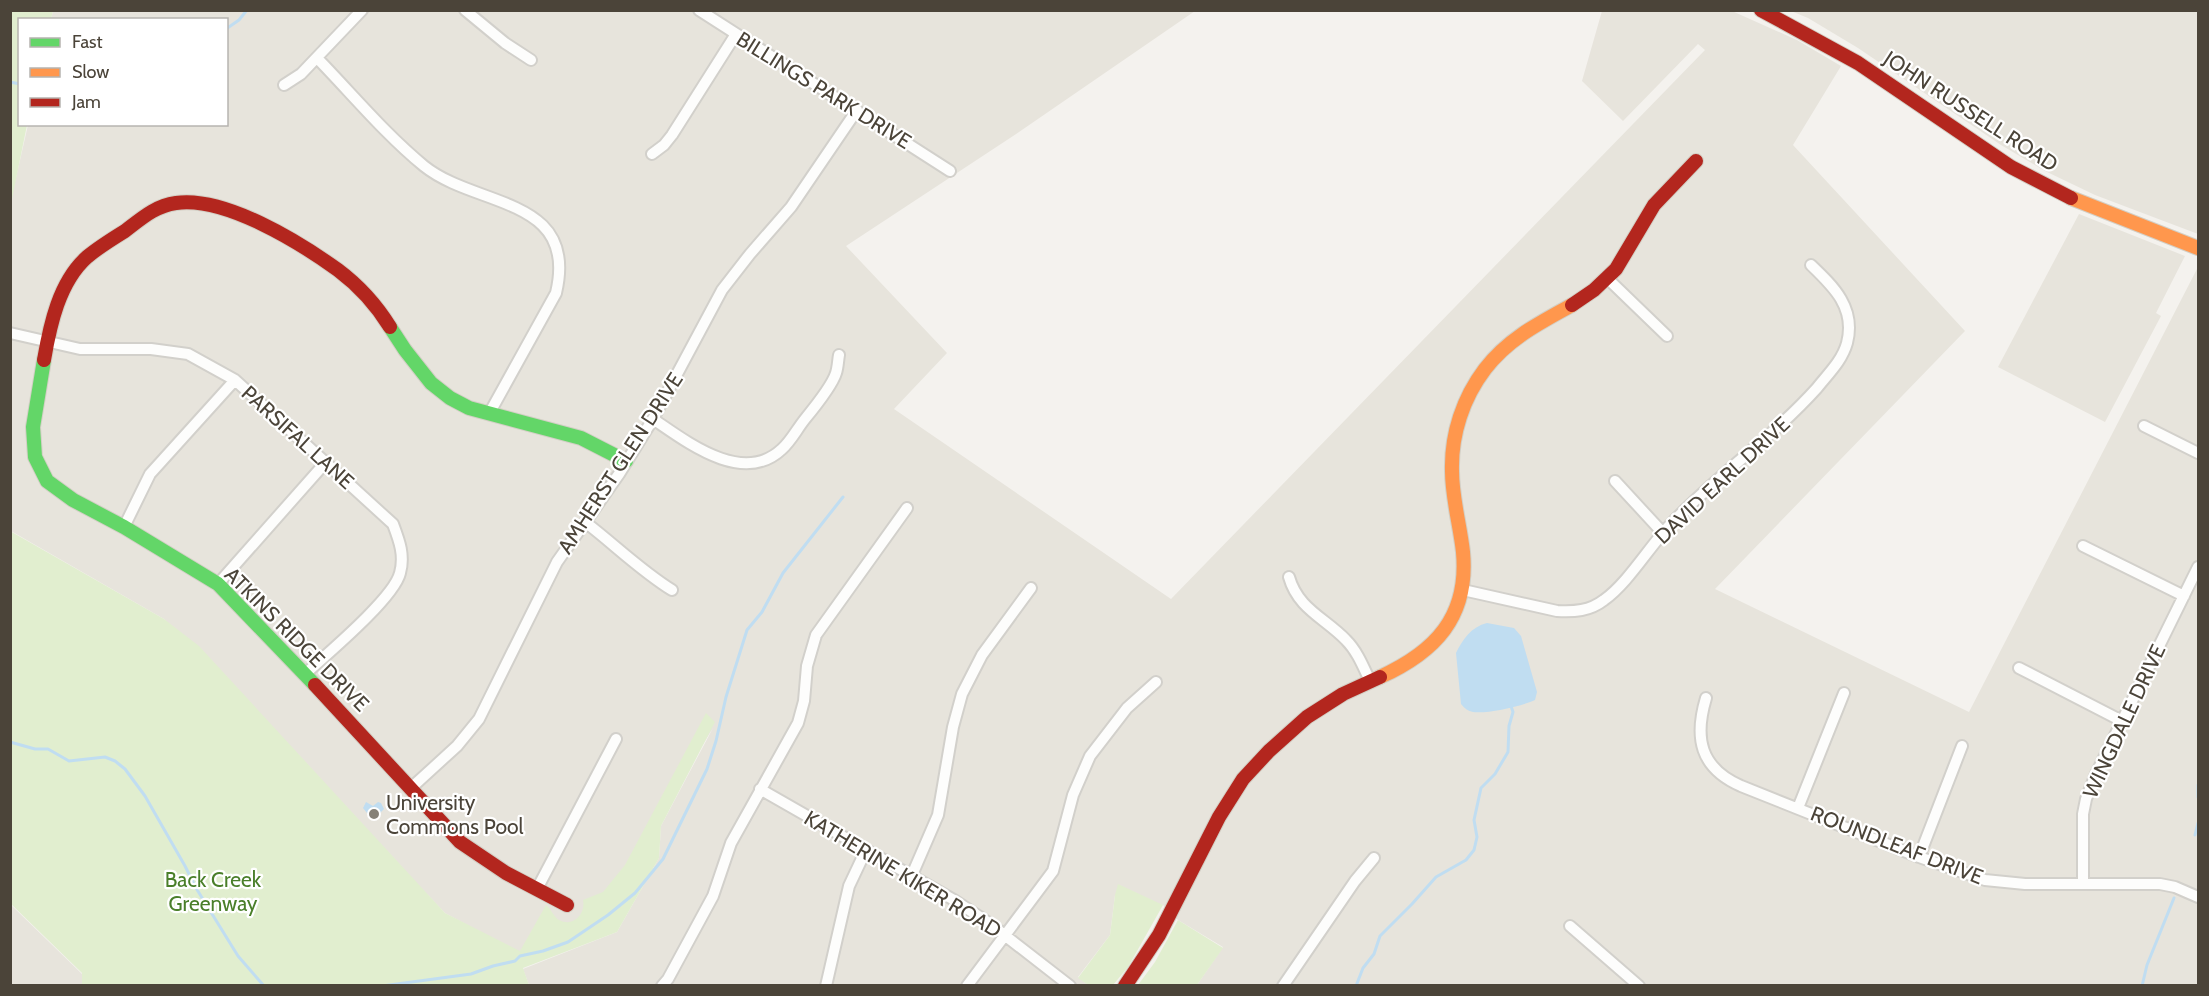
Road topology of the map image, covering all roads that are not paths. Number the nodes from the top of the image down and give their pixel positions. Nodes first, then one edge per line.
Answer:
1 (362, 10) edge
2 (465, 10) edge
3 (699, 10) edge
4 (1761, 10) edge
5 (736, 34) junction
6 (317, 58) junction
7 (531, 60) dead end
8 (284, 85) dead end
9 (857, 110) junction
10 (652, 154) dead end
11 (1696, 161) dead end
12 (950, 171) dead end
13 (2199, 248) edge
14 (1811, 265) dead end
15 (1608, 279) junction
16 (10, 333) edge
17 (1667, 336) dead end
18 (47, 341) junction
19 (839, 355) dead end
20 (234, 380) junction
21 (489, 414) junction
22 (653, 419) junction
23 (2144, 426) dead end
24 (2199, 453) edge
25 (626, 461) junction
26 (326, 462) junction
27 (1615, 481) dead end
28 (907, 508) dead end
29 (585, 522) junction
30 (124, 527) junction
31 (1663, 533) junction
32 (2083, 546) dead end
33 (2199, 567) edge
34 (1289, 578) dead end
35 (218, 584) junction
36 (1031, 588) dead end
37 (672, 590) dead end
38 (1463, 591) junction
39 (2184, 596) junction
40 (2019, 668) dead end
41 (305, 674) junction
42 (1370, 681) junction
43 (1156, 682) dead end
44 (1844, 693) dead end
45 (1706, 698) dead end
46 (2122, 721) junction
47 (616, 739) dead end
48 (1962, 746) dead end
49 (411, 788) junction
50 (760, 789) junction
51 (1798, 808) junction
52 (866, 849) junction
53 (1919, 857) junction
54 (1374, 858) dead end
55 (912, 875) junction
56 (2083, 883) junction
57 (537, 889) junction
58 (2199, 897) edge
59 (567, 905) dead end
60 (1570, 926) dead end
61 (1006, 936) junction
62 (662, 986) edge
63 (826, 986) edge
64 (967, 986) edge
65 (1071, 986) edge
66 (1125, 986) edge
67 (1283, 986) edge
68 (1639, 986) edge

1 - 6 street
2 - 7 street
3 - 5 street, BILLINGS PARK DRIVE
4 - 13 street, JOHN RUSSELL ROAD
5 - 9 street, BILLINGS PARK DRIVE
5 - 10 street
6 - 8 street
6 - 21 street
9 - 12 street, BILLINGS PARK DRIVE
9 - 22 street, AMHERST GLEN DRIVE
11 - 15 street
14 - 31 street, DAVID EARL DRIVE
15 - 17 street
15 - 38 street
16 - 18 street, PARSIFAL LANE
18 - 20 street, PARSIFAL LANE
18 - 21 street, ATKINS RIDGE DRIVE
18 - 30 street, ATKINS RIDGE DRIVE
19 - 22 street
20 - 26 street, PARSIFAL LANE
20 - 30 street
21 - 25 street, ATKINS RIDGE DRIVE
22 - 25 street, AMHERST GLEN DRIVE
23 - 24 street
25 - 29 street, AMHERST GLEN DRIVE
26 - 35 street
26 - 41 street, PARSIFAL LANE
27 - 31 street
28 - 50 street
29 - 37 street
29 - 49 street, AMHERST GLEN DRIVE
30 - 35 street, ATKINS RIDGE DRIVE
31 - 38 street, DAVID EARL DRIVE
32 - 39 street
33 - 39 street, WINGDALE DRIVE
34 - 42 street
35 - 41 street, ATKINS RIDGE DRIVE
36 - 55 street
38 - 42 street
39 - 46 street, WINGDALE DRIVE
40 - 46 street
41 - 49 street, ATKINS RIDGE DRIVE
42 - 66 street
43 - 61 street
44 - 51 street
45 - 51 street, ROUNDLEAF DRIVE
46 - 56 street, WINGDALE DRIVE
47 - 57 street
48 - 53 street
49 - 57 street, ATKINS RIDGE DRIVE
50 - 52 street, KATHERINE KIKER ROAD
50 - 62 street
51 - 53 street, ROUNDLEAF DRIVE
52 - 55 street, KATHERINE KIKER ROAD
52 - 63 street
53 - 56 street, ROUNDLEAF DRIVE
54 - 67 street
55 - 61 street, KATHERINE KIKER ROAD
56 - 58 street, ROUNDLEAF DRIVE
57 - 59 street, ATKINS RIDGE DRIVE
60 - 68 street
61 - 64 street
61 - 65 street, KATHERINE KIKER ROAD

